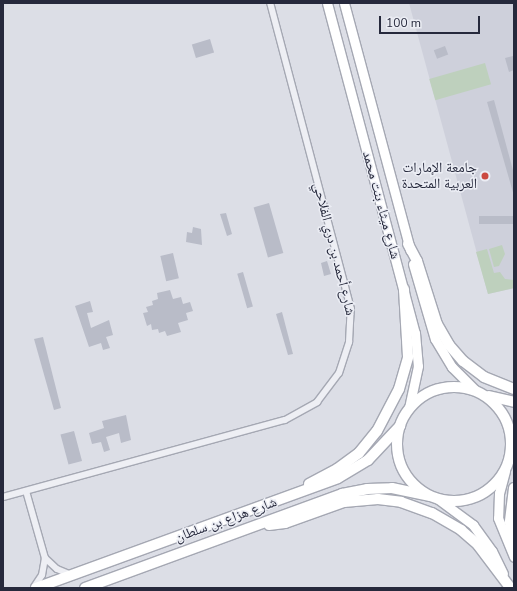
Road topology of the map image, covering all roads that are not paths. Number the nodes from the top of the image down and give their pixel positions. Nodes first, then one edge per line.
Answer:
1 (270, 3) edge
2 (327, 3) edge
3 (344, 3) edge
4 (408, 244) junction
5 (404, 289) junction
6 (514, 389) edge
7 (480, 392) junction
8 (514, 402) edge
9 (409, 408) junction
10 (400, 426) junction
11 (514, 453) edge
12 (506, 466) junction
13 (514, 488) edge
14 (26, 491) junction
15 (297, 494) junction
16 (3, 497) edge
17 (433, 497) junction
18 (253, 526) junction
19 (514, 538) edge
20 (514, 557) edge
21 (45, 558) junction
22 (73, 575) junction
23 (509, 587) edge
24 (35, 588) edge
25 (85, 588) edge

1 - 14 street, شارع أحمد بن دري الفلاحي
2 - 5 main road, شارع ميثاء بنت محمد
3 - 4 main road, شارع ميثاء بنت محمد
4 - 6 main road
4 - 7 main road, شارع ميثاء بنت محمد
5 - 9 main road, شارع ميثاء بنت محمد
5 - 15 main road
7 - 8 main road
7 - 9 main road
7 - 12 main road
9 - 10 main road
10 - 15 main road, شارع هزاع بن سلطان
10 - 17 main road
11 - 12 main road
12 - 17 main road
12 - 20 main road
13 - 19 main road
14 - 16 street, شارع أحمد بن دري الفلاحي
14 - 21 street
15 - 22 main road, شارع هزاع بن سلطان
17 - 18 main road, شارع هزاع بن سلطان
17 - 23 main road
18 - 23 main road
18 - 25 main road, شارع هزاع بن سلطان
21 - 22 street
21 - 24 street
22 - 24 main road, شارع هزاع بن سلطان

